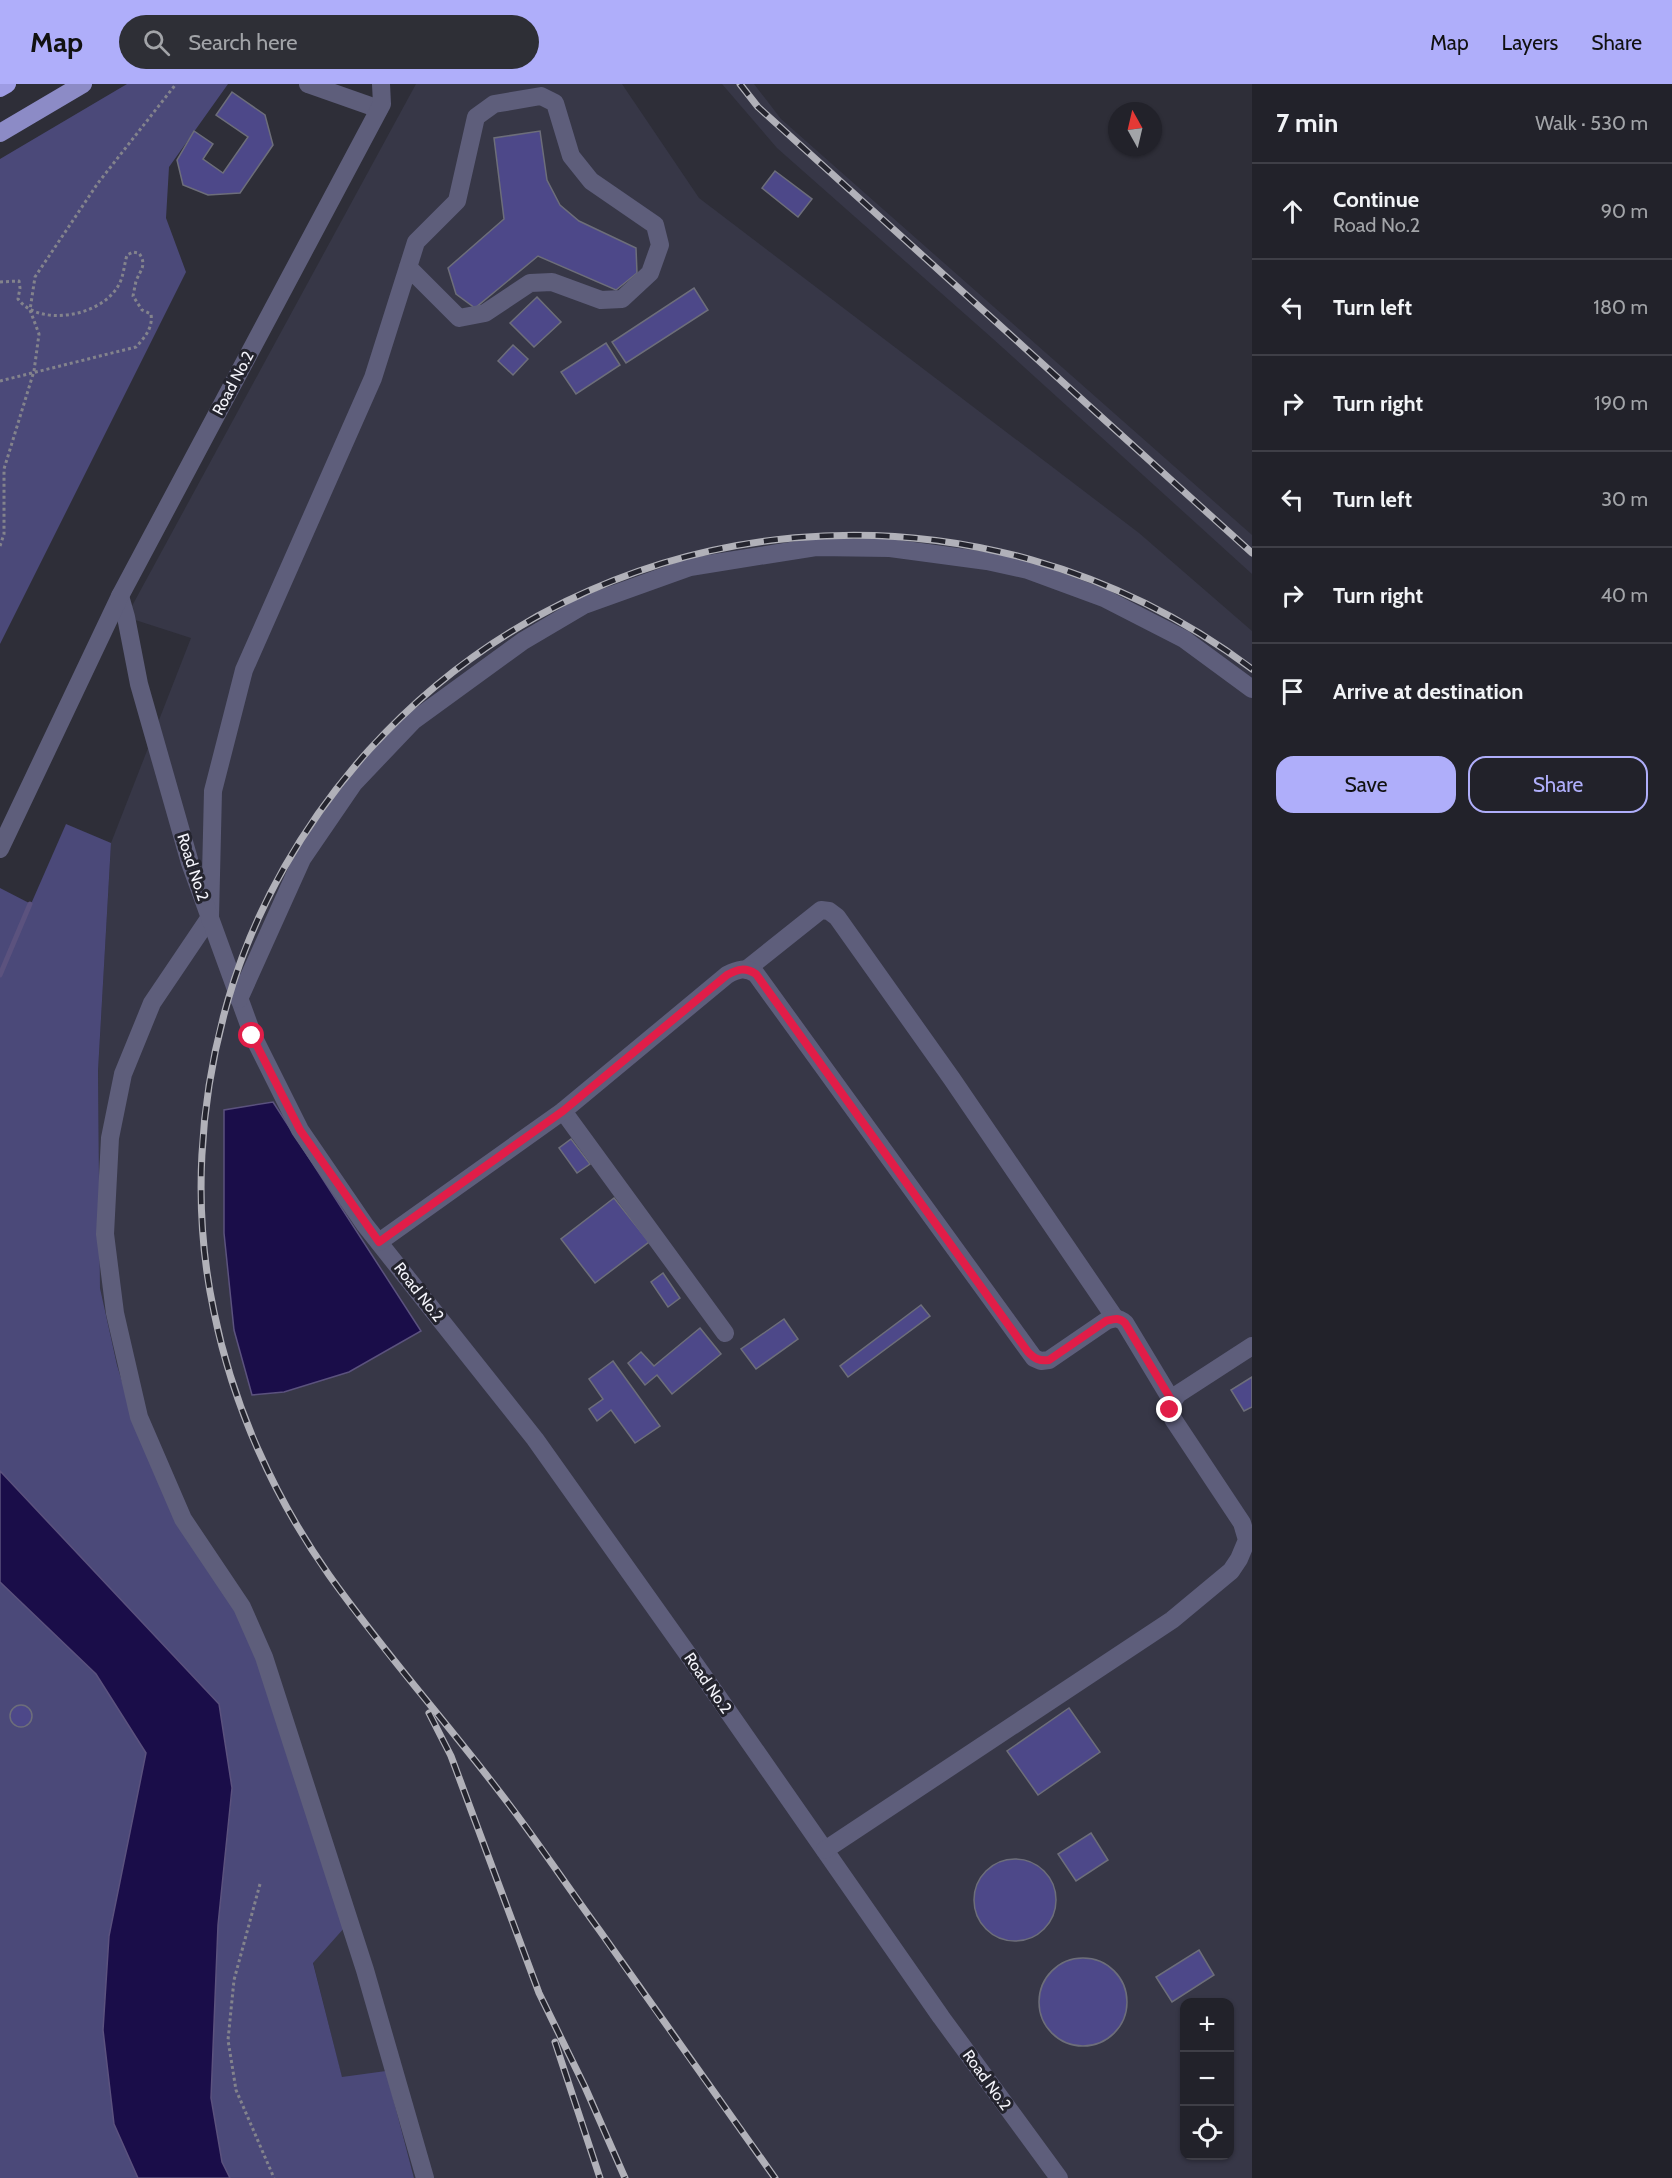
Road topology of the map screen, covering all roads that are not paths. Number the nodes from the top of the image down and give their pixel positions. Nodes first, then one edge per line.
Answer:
1 (7, 84) edge
2 (83, 84) edge
3 (308, 84) edge
4 (381, 84) edge
5 (0, 88) edge
6 (379, 109) junction
7 (0, 133) edge
8 (408, 267) junction
9 (120, 596) junction
10 (1252, 690) edge
11 (0, 849) edge
12 (210, 917) junction
13 (747, 969) junction
14 (239, 999) junction
15 (563, 1111) junction
16 (379, 1242) junction
17 (1120, 1321) junction
18 (725, 1333) dead end
19 (1252, 1346) edge
20 (1172, 1401) junction
21 (825, 1850) junction
22 (424, 2178) edge
23 (1059, 2178) edge

1 - 5 highway
2 - 7 main road
3 - 6 street
4 - 6 street, Road No.2
6 - 9 street, Road No.2
8 - 8 street
8 - 12 street
9 - 11 street
9 - 12 street, Road No.2
10 - 14 street
12 - 14 street, Road No.2
12 - 22 street
13 - 15 street
13 - 17 street
13 - 17 street
14 - 16 street, Road No.2
15 - 16 street
15 - 18 street
16 - 21 street, Road No.2
17 - 20 street
19 - 20 street
20 - 21 street
21 - 23 street, Road No.2

